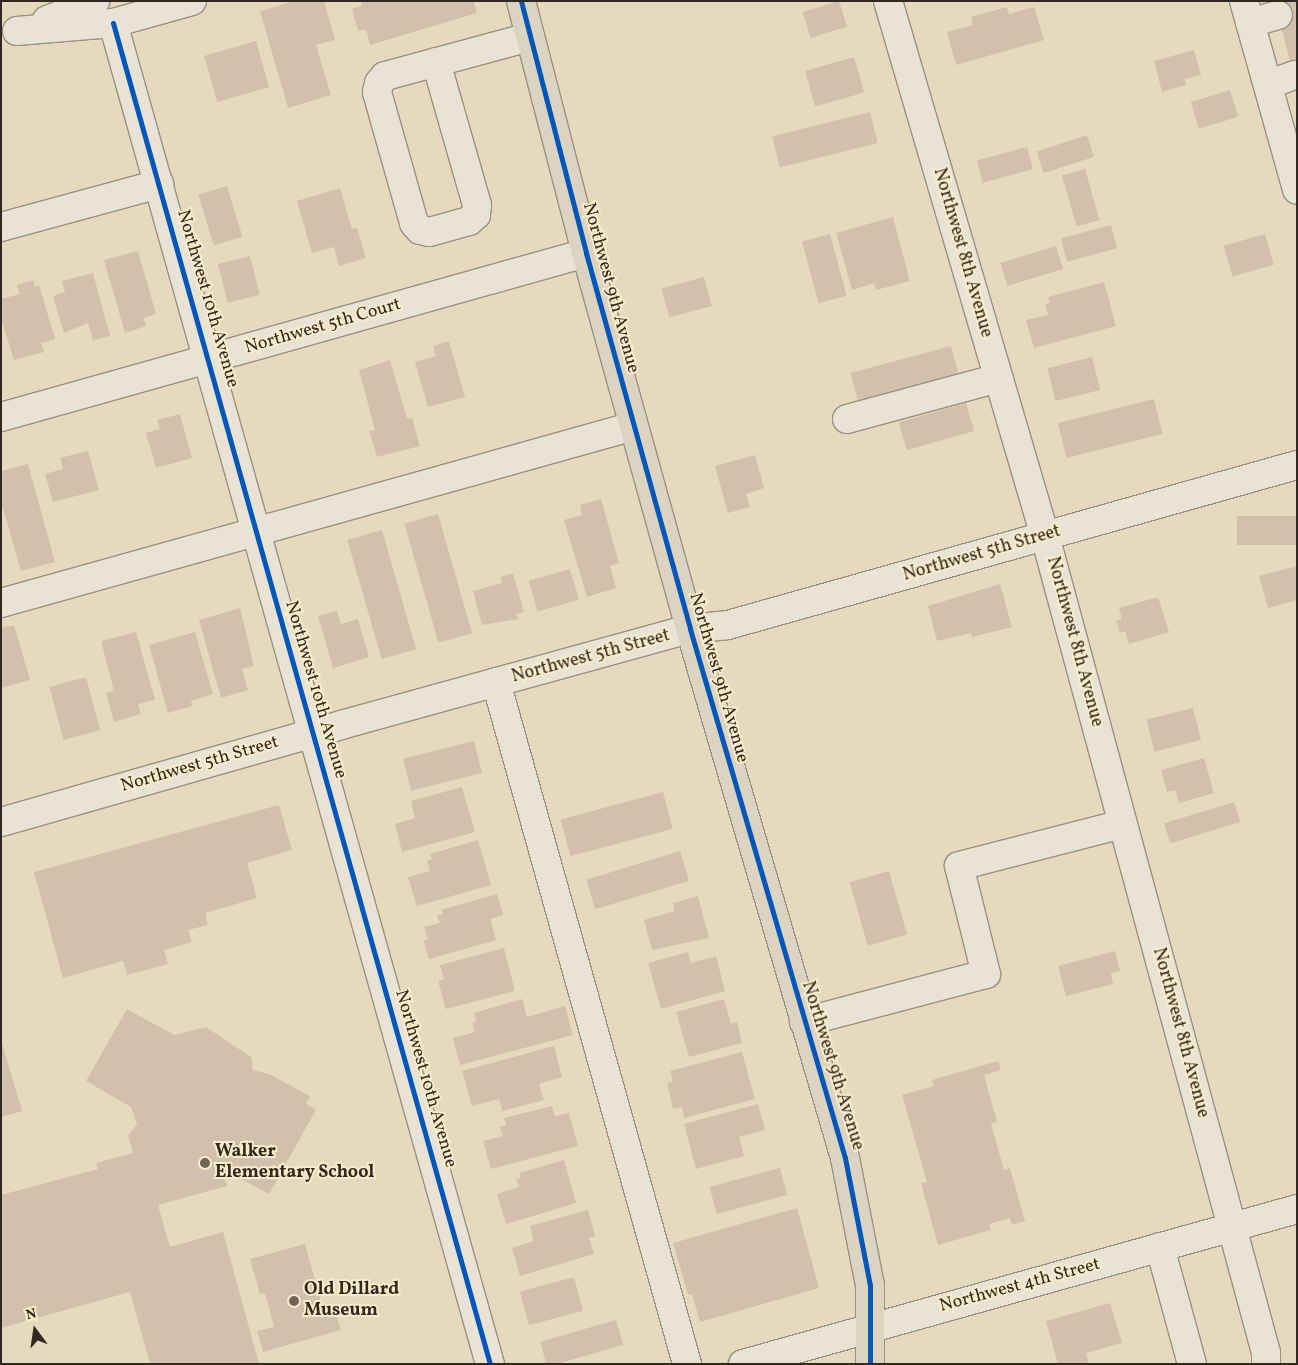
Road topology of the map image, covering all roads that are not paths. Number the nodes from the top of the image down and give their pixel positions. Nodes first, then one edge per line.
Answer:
1 (95, 1) edge
2 (192, 1) edge
3 (520, 1) edge
4 (888, 1) edge
5 (1247, 12) edge
6 (1278, 15) dead end
7 (113, 23) junction
8 (9, 33) edge
9 (530, 37) junction
10 (436, 62) junction
11 (1294, 75) dead end
12 (1268, 85) junction
13 (1290, 141) edge
14 (159, 184) junction
15 (1297, 190) edge
16 (1, 227) edge
17 (586, 253) junction
18 (210, 359) junction
19 (999, 378) junction
20 (1, 417) edge
21 (847, 419) dead end
22 (634, 426) junction
23 (1297, 465) edge
24 (258, 533) junction
25 (1045, 536) junction
26 (1, 603) edge
27 (690, 629) junction
28 (496, 682) junction
29 (313, 732) junction
30 (1, 822) edge
31 (1123, 824) junction
32 (804, 1022) junction
33 (1297, 1209) edge
34 (1232, 1228) junction
35 (1160, 1247) junction
36 (871, 1327) junction
37 (490, 1364) edge
38 (687, 1364) edge
39 (743, 1364) edge
40 (870, 1364) edge
41 (1192, 1364) edge
42 (1266, 1364) edge

1 - 8 street
2 - 7 street
3 - 9 main road, Northwest 9th Avenue
4 - 19 street, Northwest 8th Avenue
5 - 6 street
5 - 12 street
7 - 8 street
7 - 14 street, Northwest 10th Avenue
9 - 10 street
9 - 17 main road, Northwest 9th Avenue
10 - 10 street
11 - 12 street
12 - 13 street
13 - 15 street
14 - 16 street
14 - 18 street, Northwest 10th Avenue
17 - 18 street, Northwest 5th Court
17 - 22 main road, Northwest 9th Avenue
18 - 20 street, Northwest 5th Court
18 - 24 street, Northwest 10th Avenue
19 - 21 street
19 - 25 street, Northwest 8th Avenue
22 - 24 street
22 - 27 main road, Northwest 9th Avenue
23 - 25 street, Northwest 5th Street
24 - 26 street
24 - 29 street, Northwest 10th Avenue
25 - 27 street, Northwest 5th Street
25 - 31 street, Northwest 8th Avenue
27 - 28 street, Northwest 5th Street
27 - 32 main road, Northwest 9th Avenue
28 - 29 street, Northwest 5th Street
28 - 38 street
29 - 30 street, Northwest 5th Street
29 - 37 street, Northwest 10th Avenue
31 - 32 street
31 - 34 street, Northwest 8th Avenue
32 - 36 main road, Northwest 9th Avenue
33 - 34 street, Northwest 4th Street
34 - 35 street, Northwest 4th Street
34 - 42 street, Northwest 8th Avenue
35 - 36 street, Northwest 4th Street
35 - 41 street
36 - 39 street, Northwest 4th Street
36 - 40 main road, Northwest 9th Avenue

